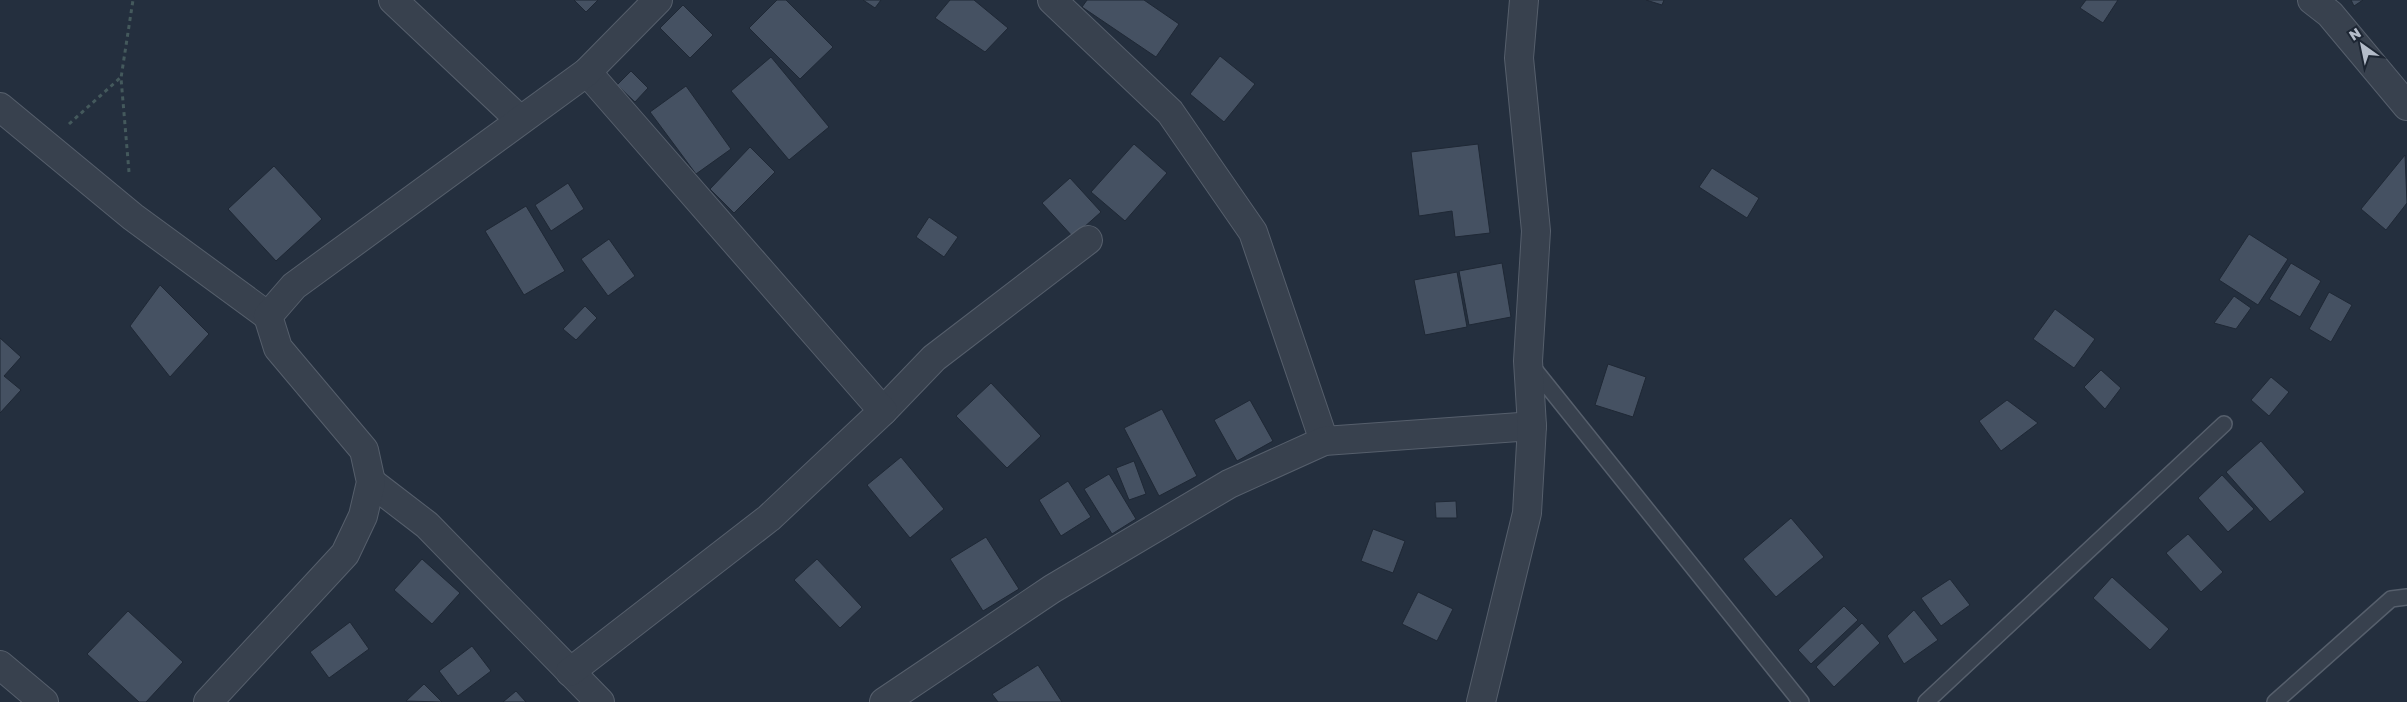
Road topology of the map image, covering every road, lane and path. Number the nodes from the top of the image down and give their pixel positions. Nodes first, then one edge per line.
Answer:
1 (133, 0) edge
2 (392, 0) edge
3 (658, 0) edge
4 (1052, 0) edge
5 (1524, 0) edge
6 (2312, 0) edge
7 (587, 72) junction
8 (120, 78) junction
9 (2407, 106) edge
10 (0, 107) edge
11 (520, 120) junction
12 (46, 144) junction
13 (133, 217) junction
14 (1088, 240) dead end
15 (268, 316) junction
16 (1528, 361) junction
17 (882, 411) junction
18 (2224, 424) dead end
19 (1532, 426) junction
20 (1324, 441) junction
21 (371, 482) junction
22 (2407, 597) edge
23 (0, 665) edge
24 (570, 672) junction
25 (44, 702) edge
26 (208, 702) edge
27 (600, 702) edge
28 (884, 702) edge
29 (1481, 702) edge
30 (1801, 702) edge
31 (1926, 702) edge
32 (2275, 702) edge

1 - 8 path
2 - 11 street
3 - 7 street
4 - 20 street
5 - 16 street
6 - 9 street
7 - 11 street
7 - 17 street
8 - 12 path
8 - 13 path
10 - 12 street
11 - 15 street
12 - 13 street
13 - 15 street
14 - 17 street
15 - 21 street
16 - 19 street
16 - 30 lane
17 - 24 street
18 - 31 lane
19 - 20 street
19 - 29 street
20 - 28 street
21 - 24 street
21 - 26 street
22 - 32 lane
23 - 25 street
24 - 27 street

